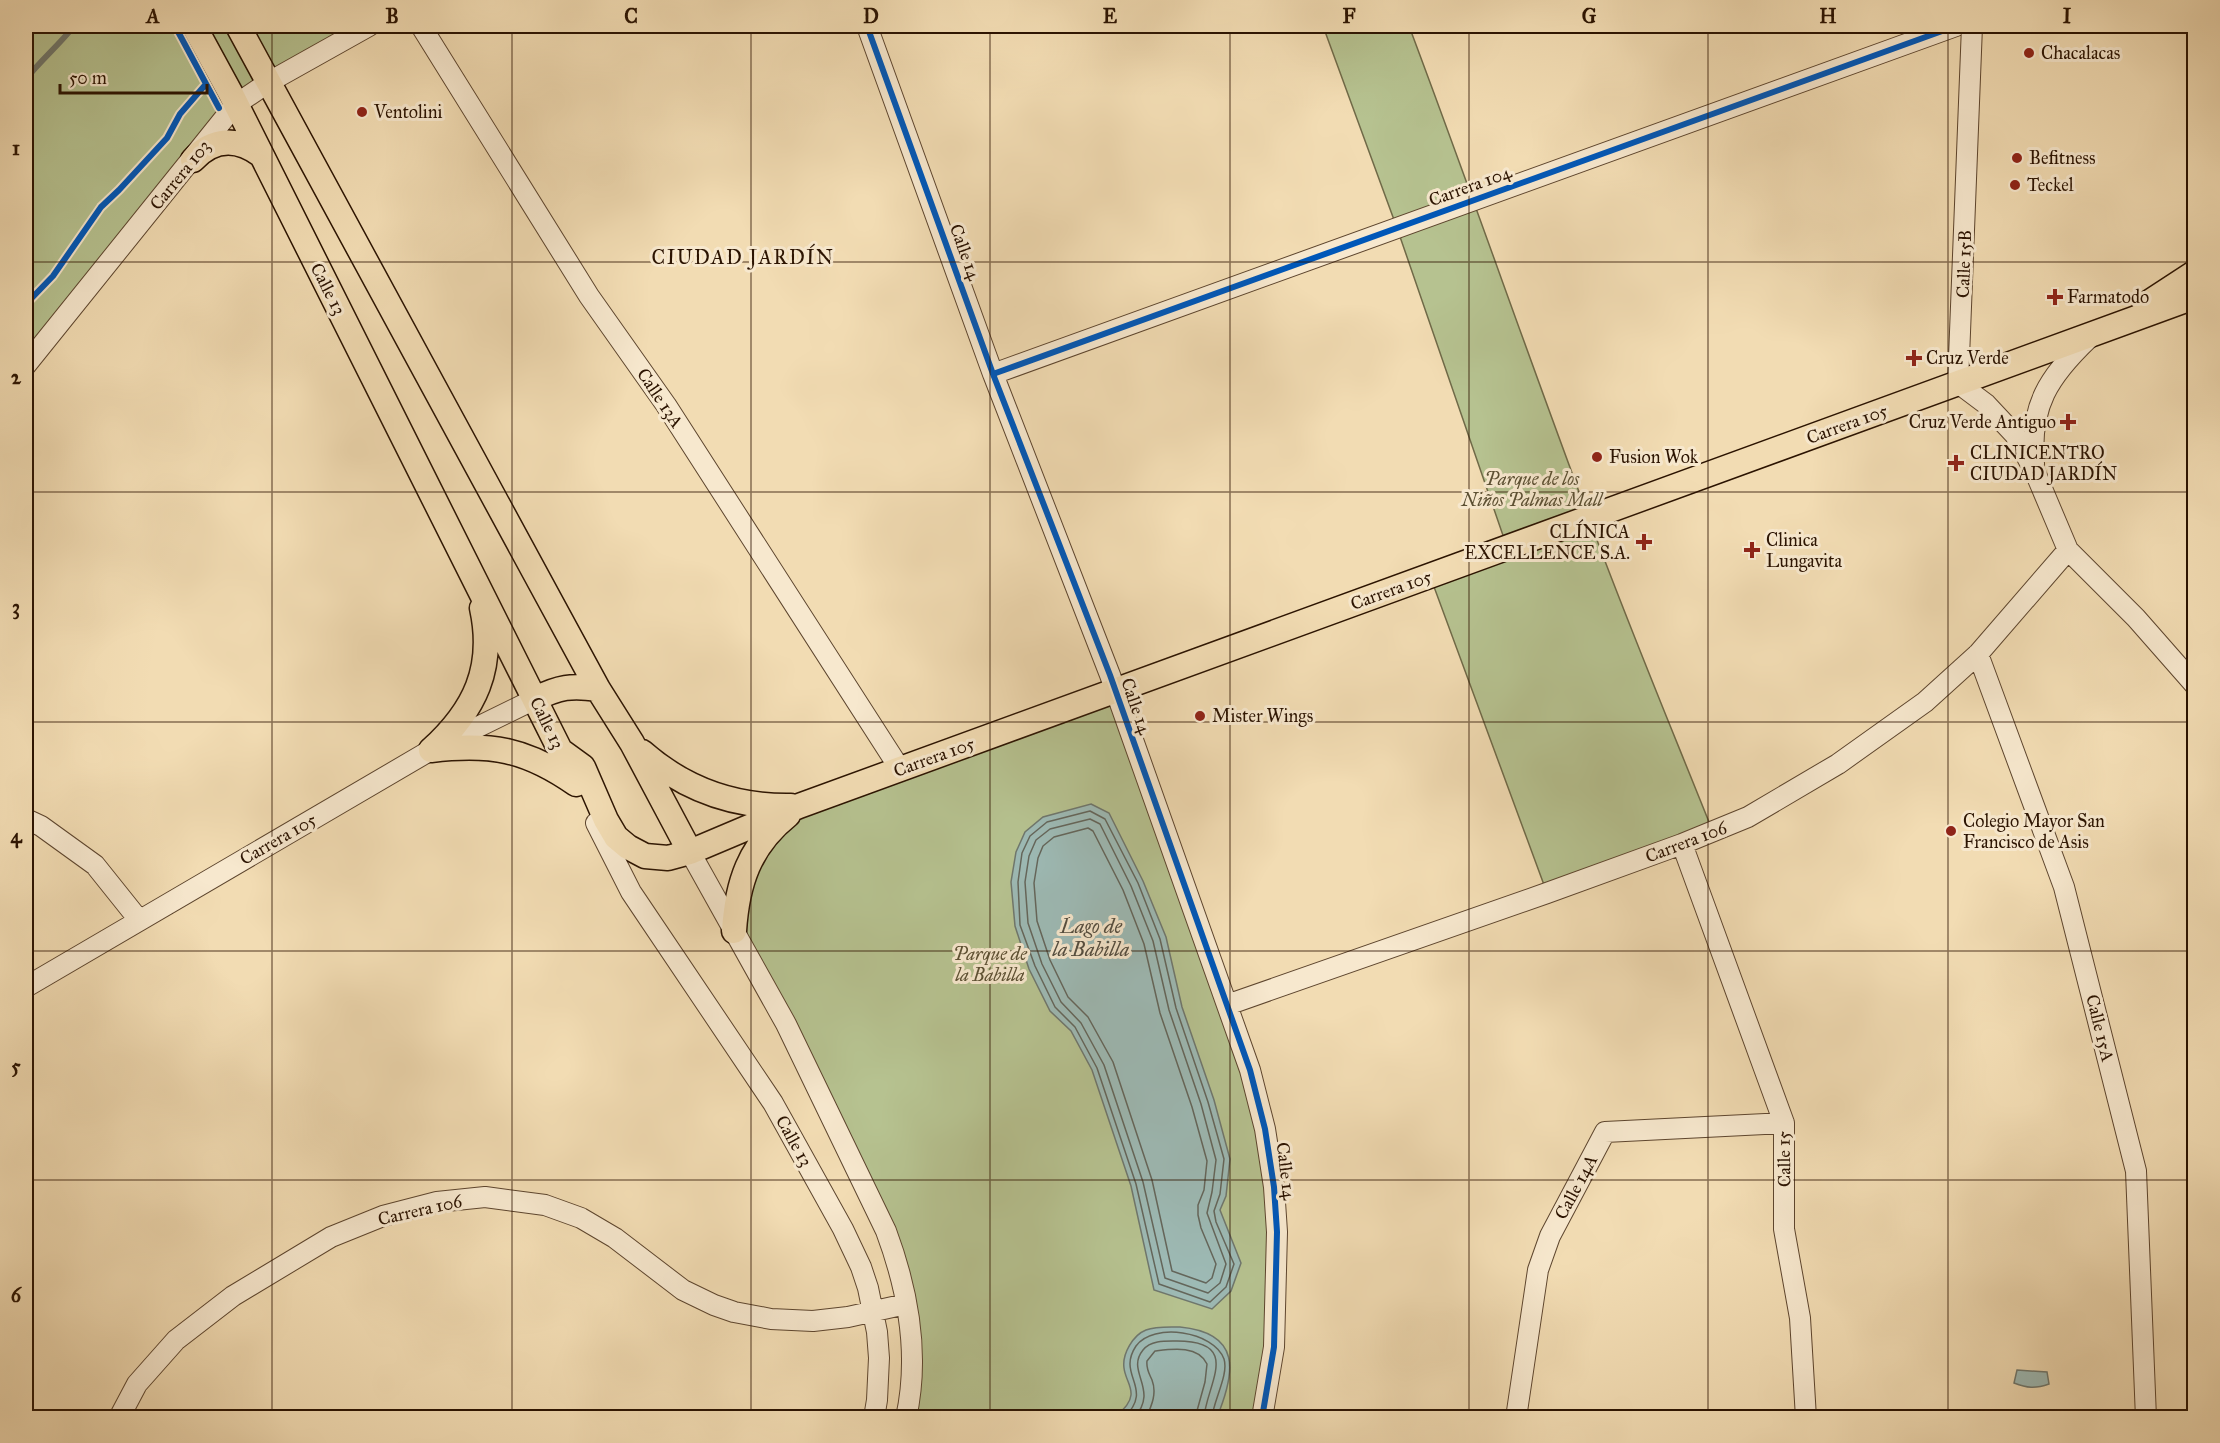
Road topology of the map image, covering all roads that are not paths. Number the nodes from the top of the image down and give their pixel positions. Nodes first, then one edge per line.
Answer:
1 (194, 26) edge
2 (238, 26) edge
3 (369, 26) edge
4 (422, 26) edge
5 (867, 26) edge
6 (1956, 26) edge
7 (1972, 26) edge
8 (269, 82) junction
9 (235, 105) junction
10 (261, 155) junction
11 (193, 160) junction
12 (2194, 273) edge
13 (2194, 297) edge
14 (2093, 334) junction
15 (26, 365) edge
16 (993, 374) junction
17 (1958, 383) junction
18 (2035, 472) junction
19 (2068, 550) junction
20 (478, 588) junction
21 (1978, 654) junction
22 (2194, 684) edge
23 (598, 689) junction
24 (1115, 691) junction
25 (535, 699) junction
26 (632, 743) junction
27 (431, 750) junction
28 (561, 752) junction
29 (900, 769) junction
30 (578, 785) junction
31 (799, 806) junction
32 (26, 819) edge
33 (1682, 844) junction
34 (690, 852) junction
35 (139, 920) junction
36 (734, 931) junction
37 (26, 987) edge
38 (1227, 1005) junction
39 (1784, 1123) junction
40 (906, 1304) junction
41 (874, 1310) junction
42 (119, 1418) edge
43 (874, 1418) edge
44 (906, 1418) edge
45 (1262, 1418) edge
46 (1516, 1418) edge
47 (1806, 1418) edge
48 (2146, 1418) edge

1 - 9 main road, Calle 13
2 - 8 main road
3 - 8 street, Carrera 103
4 - 29 street, Calle 13A
5 - 16 street, Calle 14
6 - 16 street, Carrera 104
7 - 17 street, Calle 15B
8 - 9 street, Carrera 103
8 - 23 main road
9 - 10 main road, Calle 13
9 - 11 street, Carrera 103
10 - 11 main road
10 - 20 main road, Calle 13
11 - 15 street, Carrera 103
12 - 14 main road, Carrera 105
13 - 14 main road, Carrera 105
14 - 17 main road, Carrera 105
14 - 18 street
16 - 24 street, Calle 14
17 - 18 street
17 - 24 main road, Carrera 105
18 - 19 street
19 - 21 street, Carrera 106
19 - 22 street
20 - 25 main road, Calle 13
20 - 27 main road
21 - 33 street, Carrera 106
21 - 48 street, Calle 15A
23 - 25 main road
23 - 26 main road
24 - 29 main road, Carrera 105
24 - 38 street, Calle 14
25 - 27 street, Carrera 105
25 - 28 main road, Calle 13
26 - 31 main road
26 - 34 main road
27 - 30 main road
27 - 35 street, Carrera 105
28 - 30 main road, Calle 13
28 - 34 main road, Carrera 105
29 - 31 main road, Carrera 105
30 - 41 street, Calle 13
31 - 34 main road, Carrera 105
31 - 36 main road
32 - 35 street
33 - 38 street, Carrera 106
33 - 39 street, Calle 15
34 - 36 street
35 - 37 street, Carrera 105
36 - 40 street
38 - 45 street, Calle 14
39 - 46 street, Calle 14A
39 - 47 street, Calle 15
40 - 41 street, Carrera 106
40 - 44 street
41 - 42 street, Carrera 106
41 - 43 street, Calle 13

